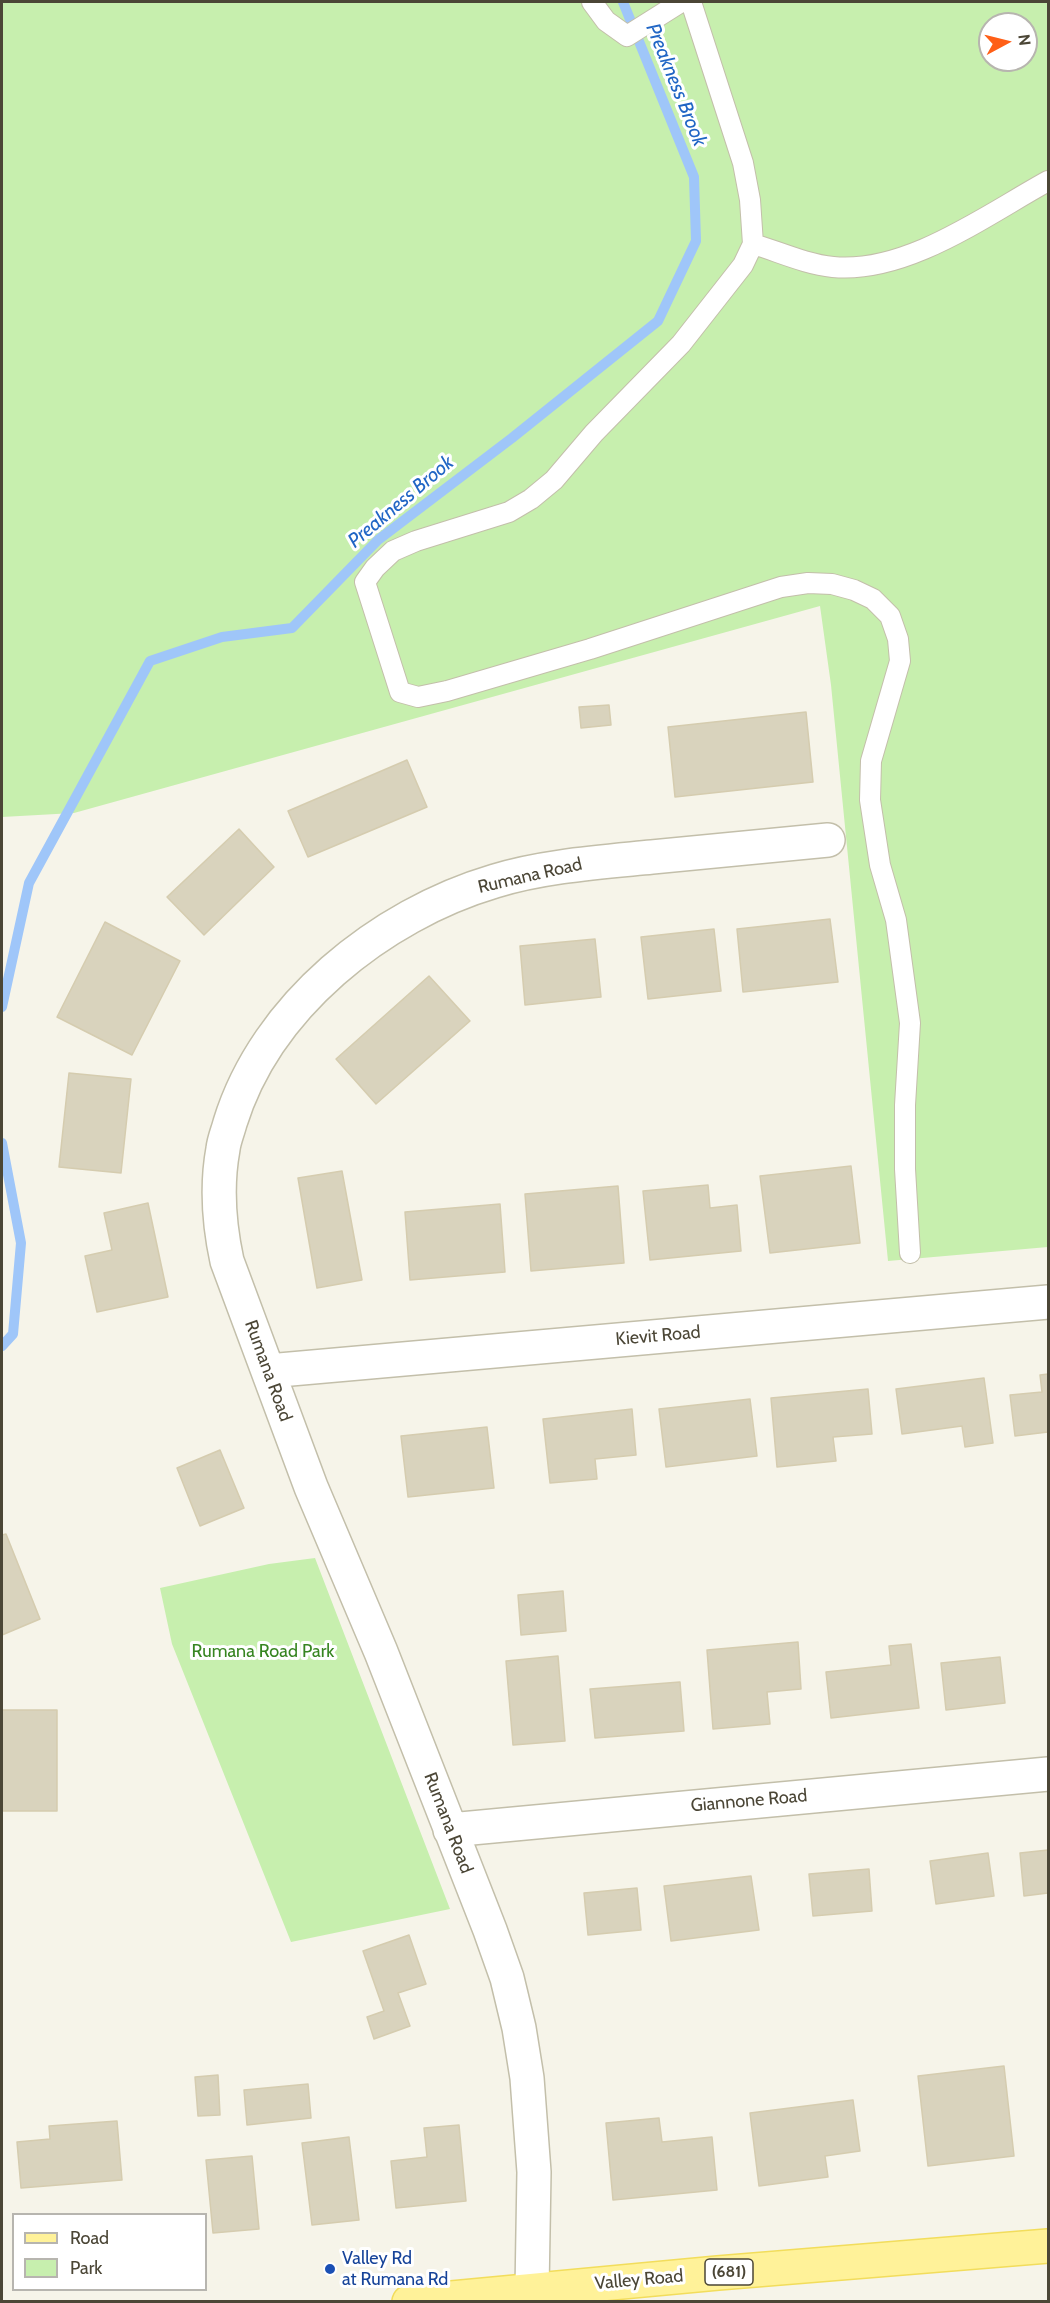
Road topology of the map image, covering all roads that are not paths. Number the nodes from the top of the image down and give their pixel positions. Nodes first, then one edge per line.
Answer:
1 (592, 2) edge
2 (681, 2) edge
3 (691, 2) edge
4 (1048, 181) edge
5 (753, 244) junction
6 (828, 840) dead end
7 (910, 1253) dead end
8 (1048, 1302) edge
9 (268, 1371) junction
10 (1048, 1774) edge
11 (450, 1830) junction
12 (1048, 2246) edge
13 (532, 2290) junction
14 (409, 2301) edge

1 - 2 lane
3 - 5 lane
4 - 5 lane
5 - 7 lane
6 - 9 street, Rumana Road
8 - 9 street, Kievit Road
9 - 11 street, Rumana Road
10 - 11 street, Giannone Road
11 - 13 street, Rumana Road
12 - 13 main road, Valley Road / (681)
13 - 14 main road, Valley Road / (681)

